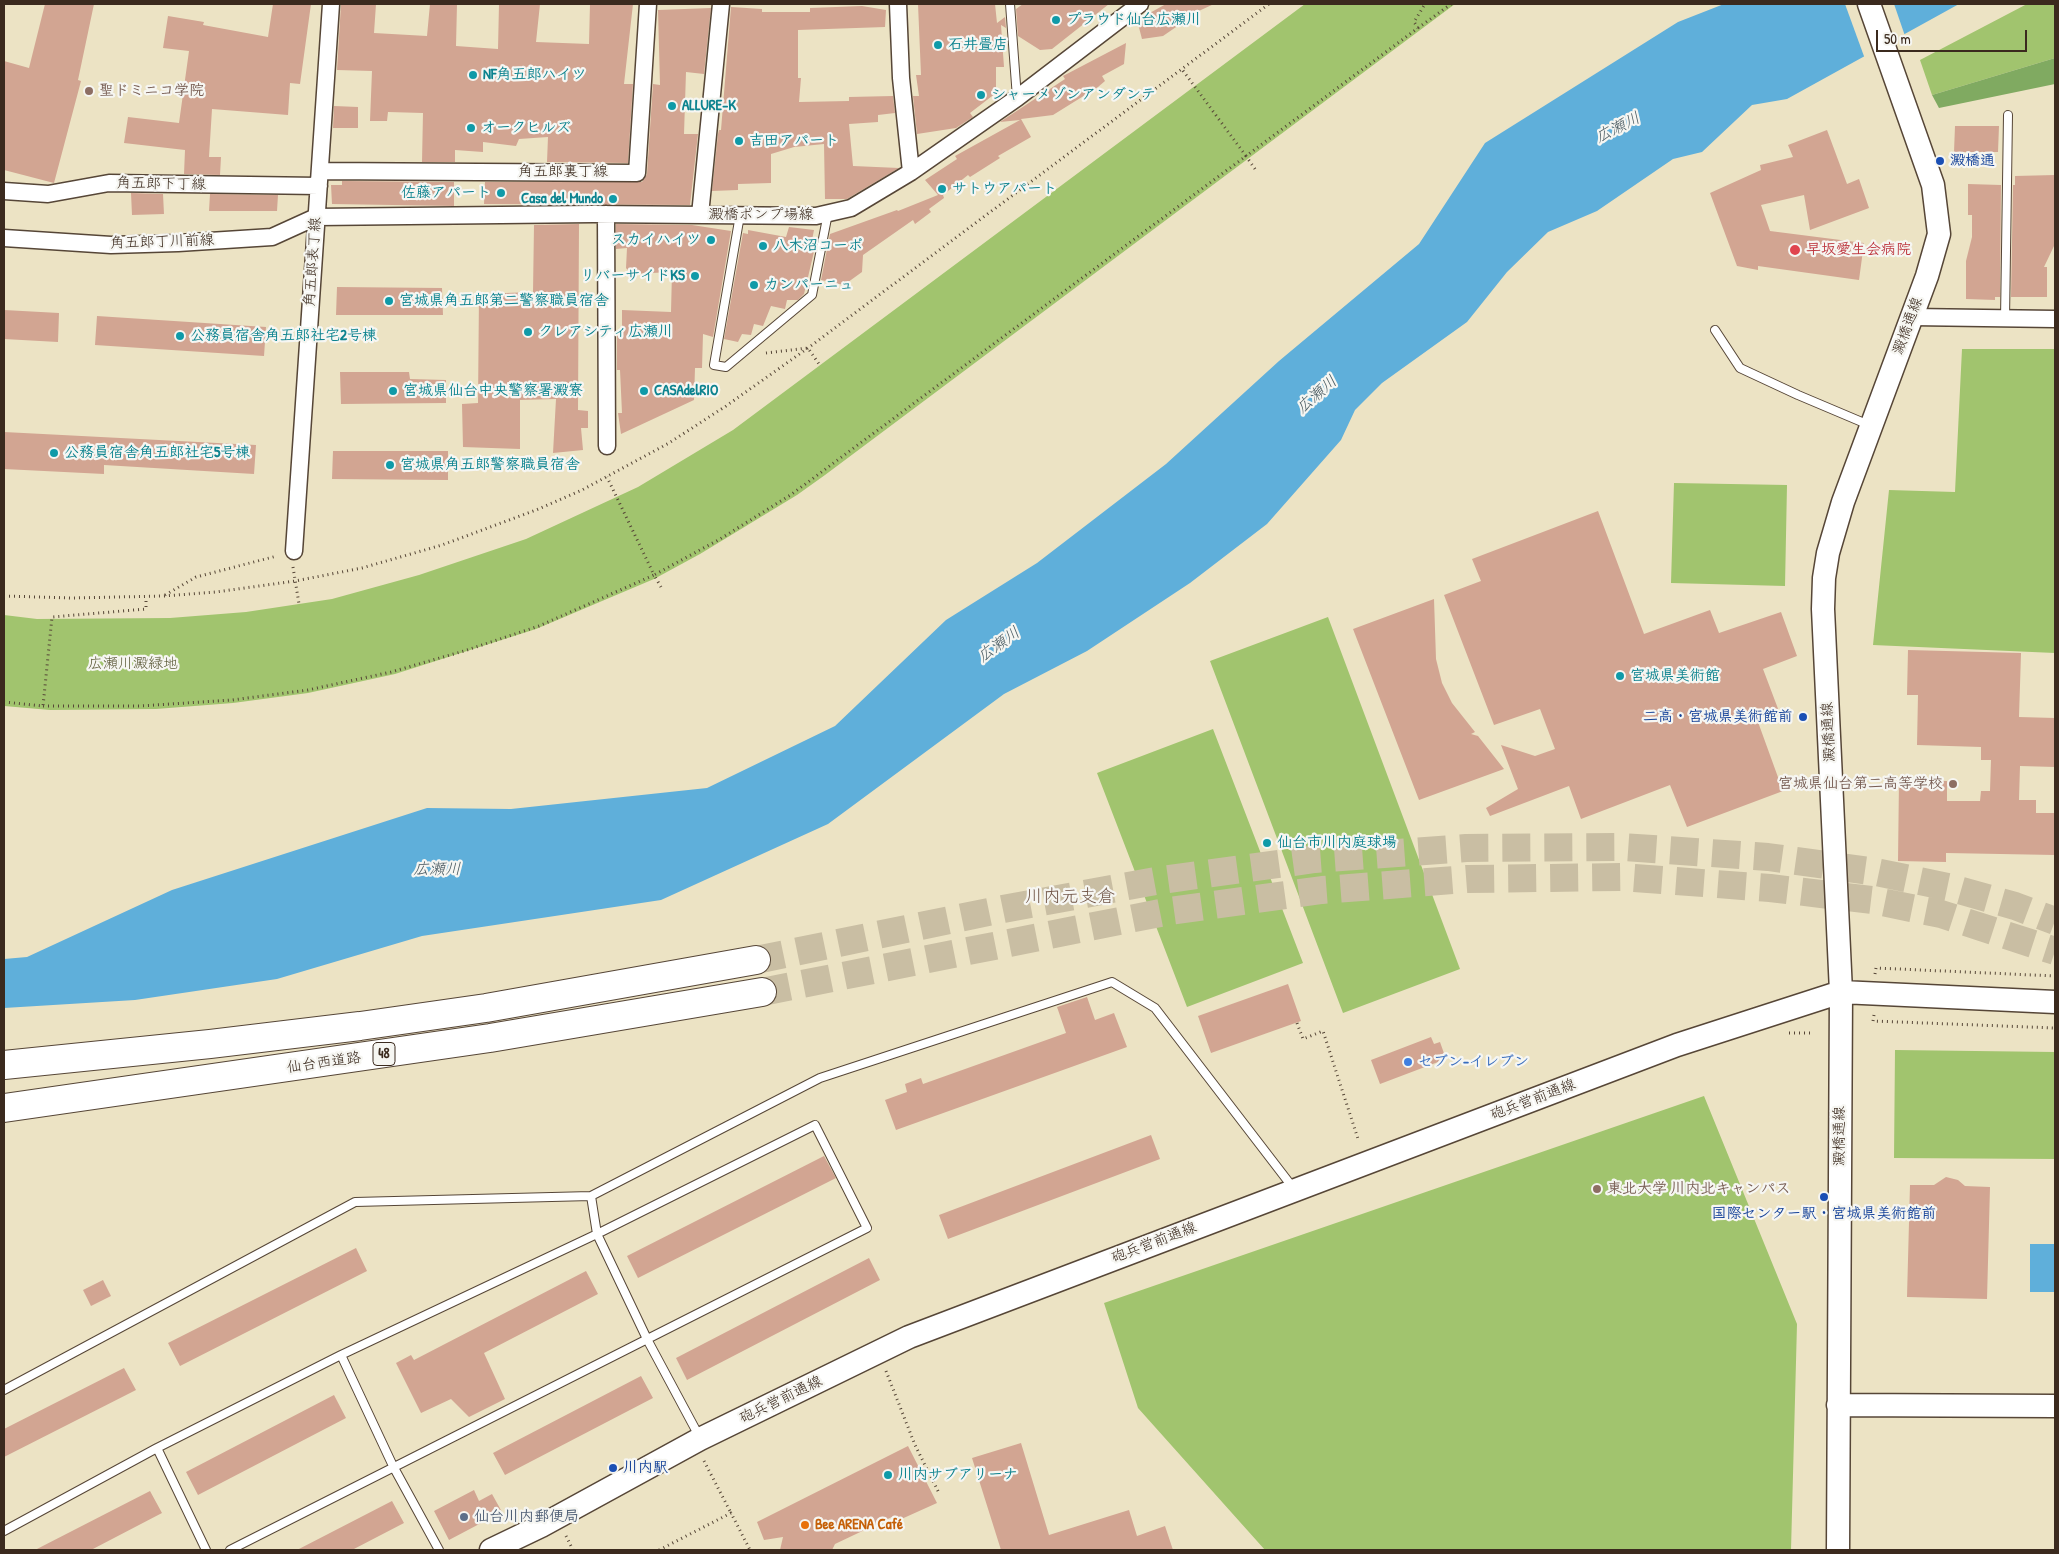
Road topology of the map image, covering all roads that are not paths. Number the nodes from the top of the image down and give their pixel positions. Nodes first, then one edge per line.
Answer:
1 (331, 4) edge
2 (648, 4) edge
3 (721, 4) edge
4 (898, 4) edge
5 (1010, 4) edge
6 (1140, 4) edge
7 (1869, 4) edge
8 (1016, 98) junction
9 (2008, 115) dead end
10 (911, 172) junction
11 (319, 178) junction
12 (4, 191) edge
13 (828, 213) junction
14 (606, 214) junction
15 (700, 215) junction
16 (740, 216) junction
17 (316, 218) junction
18 (4, 238) edge
19 (1912, 317) junction
20 (2005, 318) junction
21 (2055, 319) edge
22 (1715, 330) dead end
23 (1871, 426) junction
24 (607, 446) dead end
25 (287, 553) road end
26 (756, 960) tunnel mouth
27 (762, 992) tunnel mouth
28 (1841, 992) junction
29 (2055, 1002) edge
30 (4, 1065) edge
31 (4, 1108) edge
32 (1295, 1190) junction
33 (591, 1196) junction
34 (597, 1234) junction
35 (648, 1340) junction
36 (341, 1355) junction
37 (4, 1390) edge
38 (1838, 1405) junction
39 (2055, 1406) edge
40 (157, 1448) junction
41 (705, 1452) junction
42 (393, 1466) junction
43 (4, 1531) edge
44 (206, 1550) edge
45 (230, 1550) edge
46 (439, 1550) edge
47 (491, 1550) edge
48 (1838, 1550) edge

1 - 11 street, 角五郎表丁線
2 - 11 street, 角五郎裏丁線
3 - 15 street
4 - 10 street
5 - 8 lane
6 - 8 street, 澱橋ポンプ場線
7 - 19 street, 澱橋通線
8 - 10 street, 澱橋ポンプ場線
9 - 20 lane
10 - 13 street, 澱橋ポンプ場線
11 - 12 street, 角五郎下丁線
11 - 17 street, 角五郎表丁線
13 - 16 street, 澱橋ポンプ場線
13 - 16 lane
14 - 15 street, 澱橋ポンプ場線
14 - 17 street, 澱橋ポンプ場線
14 - 24 street
15 - 16 street, 澱橋ポンプ場線
17 - 18 street, 角五郎丁川前線
17 - 25 street, 角五郎表丁線
19 - 20 street
19 - 23 street, 澱橋通線
20 - 21 street
22 - 23 lane
23 - 28 street, 澱橋通線
26 - 30 highway, 48
27 - 31 highway, 仙台西道路 / 48
28 - 29 street
28 - 32 street, 砲兵営前通線
28 - 38 street, 澱橋通線
32 - 33 lane
32 - 41 street, 砲兵営前通線
33 - 34 lane
33 - 37 lane
34 - 35 lane
34 - 35 lane
34 - 36 lane
35 - 41 lane
35 - 42 lane
36 - 40 lane
36 - 42 lane
38 - 39 street
38 - 48 street, 澱橋通線
40 - 43 lane
40 - 44 lane
41 - 47 street, 砲兵営前通線
42 - 45 lane
42 - 46 lane

